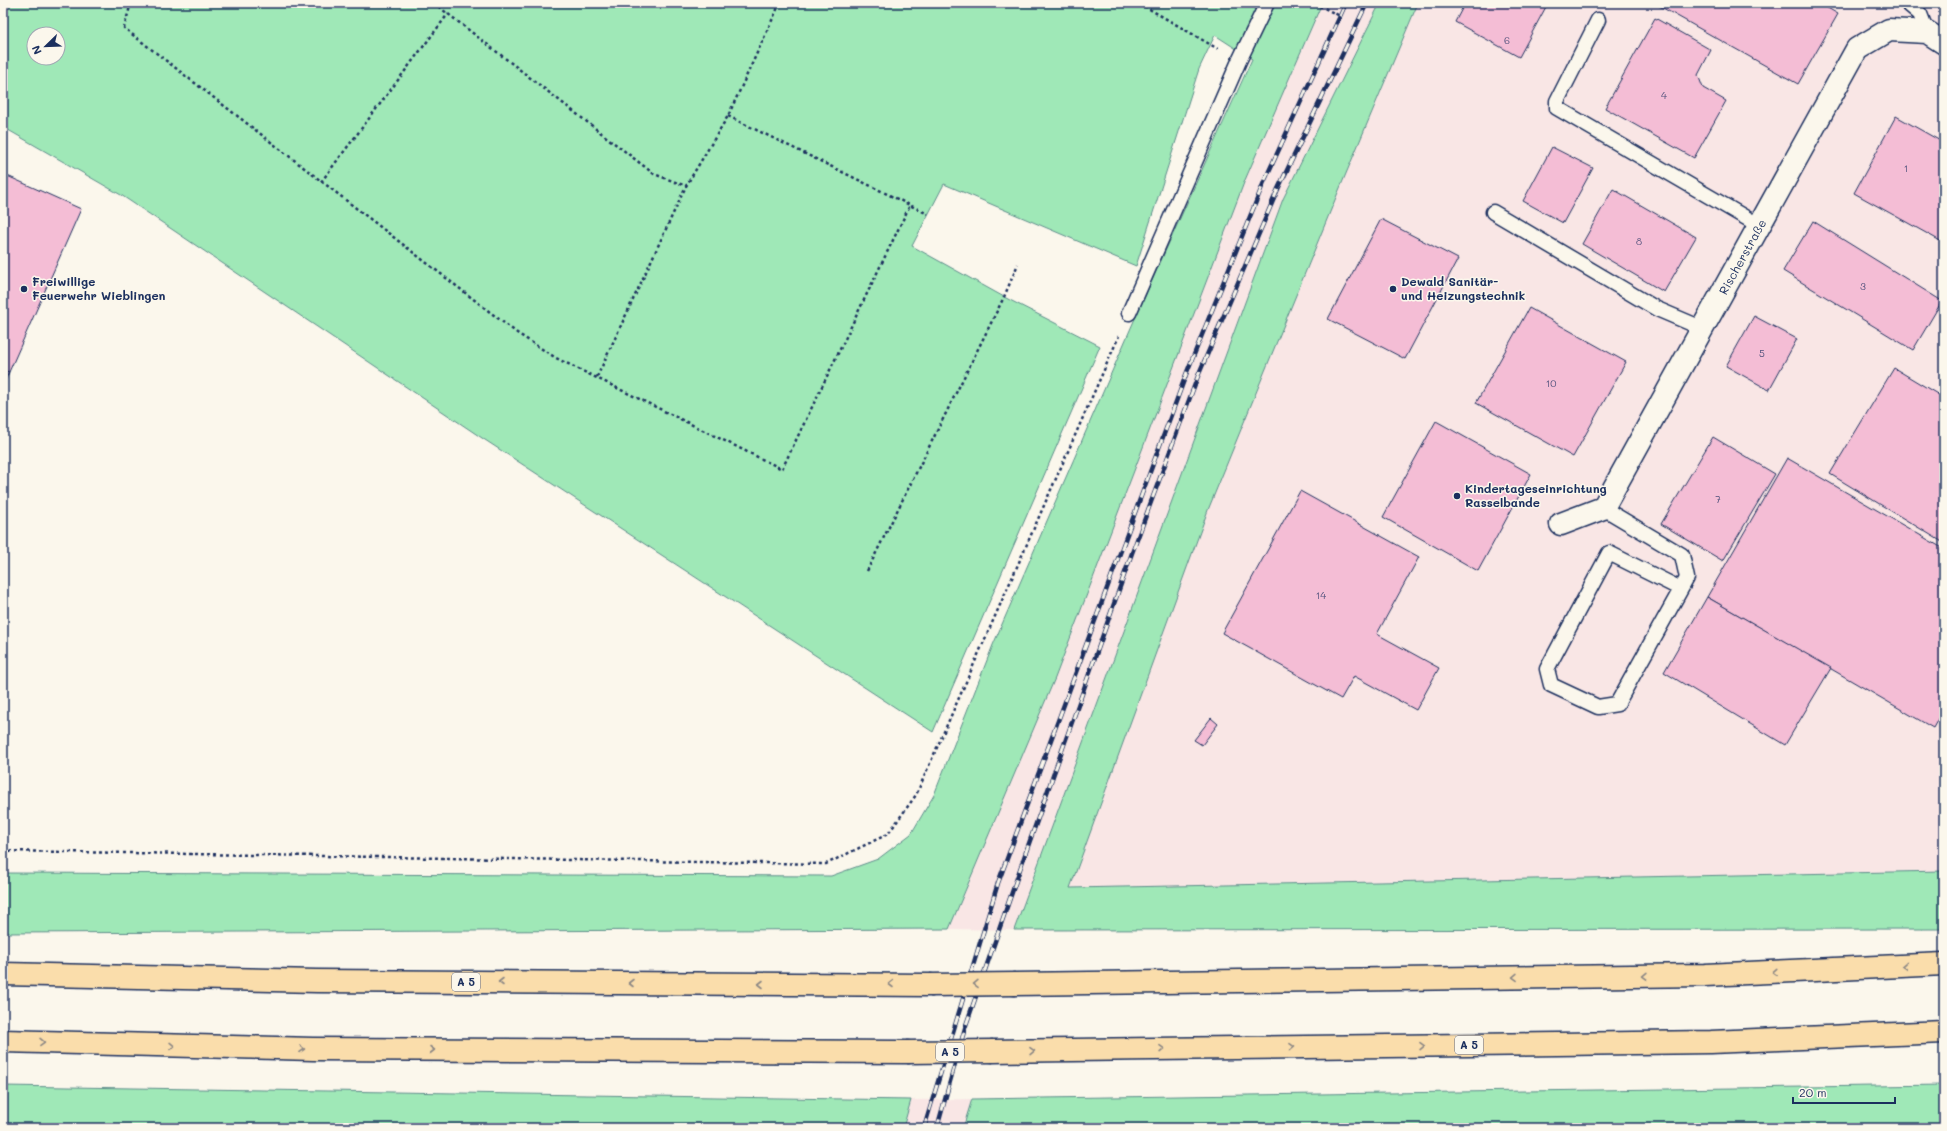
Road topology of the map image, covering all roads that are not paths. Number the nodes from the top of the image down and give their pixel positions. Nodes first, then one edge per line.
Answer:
1 (1267, 3) edge
2 (1907, 3) edge
3 (1598, 20) dead end
4 (1935, 37) edge
5 (1492, 212) dead end
6 (1760, 226) junction
7 (1129, 314) road end
8 (1704, 329) junction
9 (1604, 508) junction
10 (1561, 524) dead end
11 (1681, 589) junction
12 (1944, 964) edge
13 (3, 974) edge
14 (1944, 1032) edge
15 (3, 1041) edge

1 - 7 lane
2 - 4 lane
3 - 6 lane
4 - 6 street, Rischerstraße
5 - 8 lane
6 - 8 street, Rischerstraße
8 - 9 street, Rischerstraße
9 - 10 street
9 - 11 lane
11 - 11 lane
12 -> 13 highway, A 5, bridge
15 -> 14 highway, A 5, bridge

